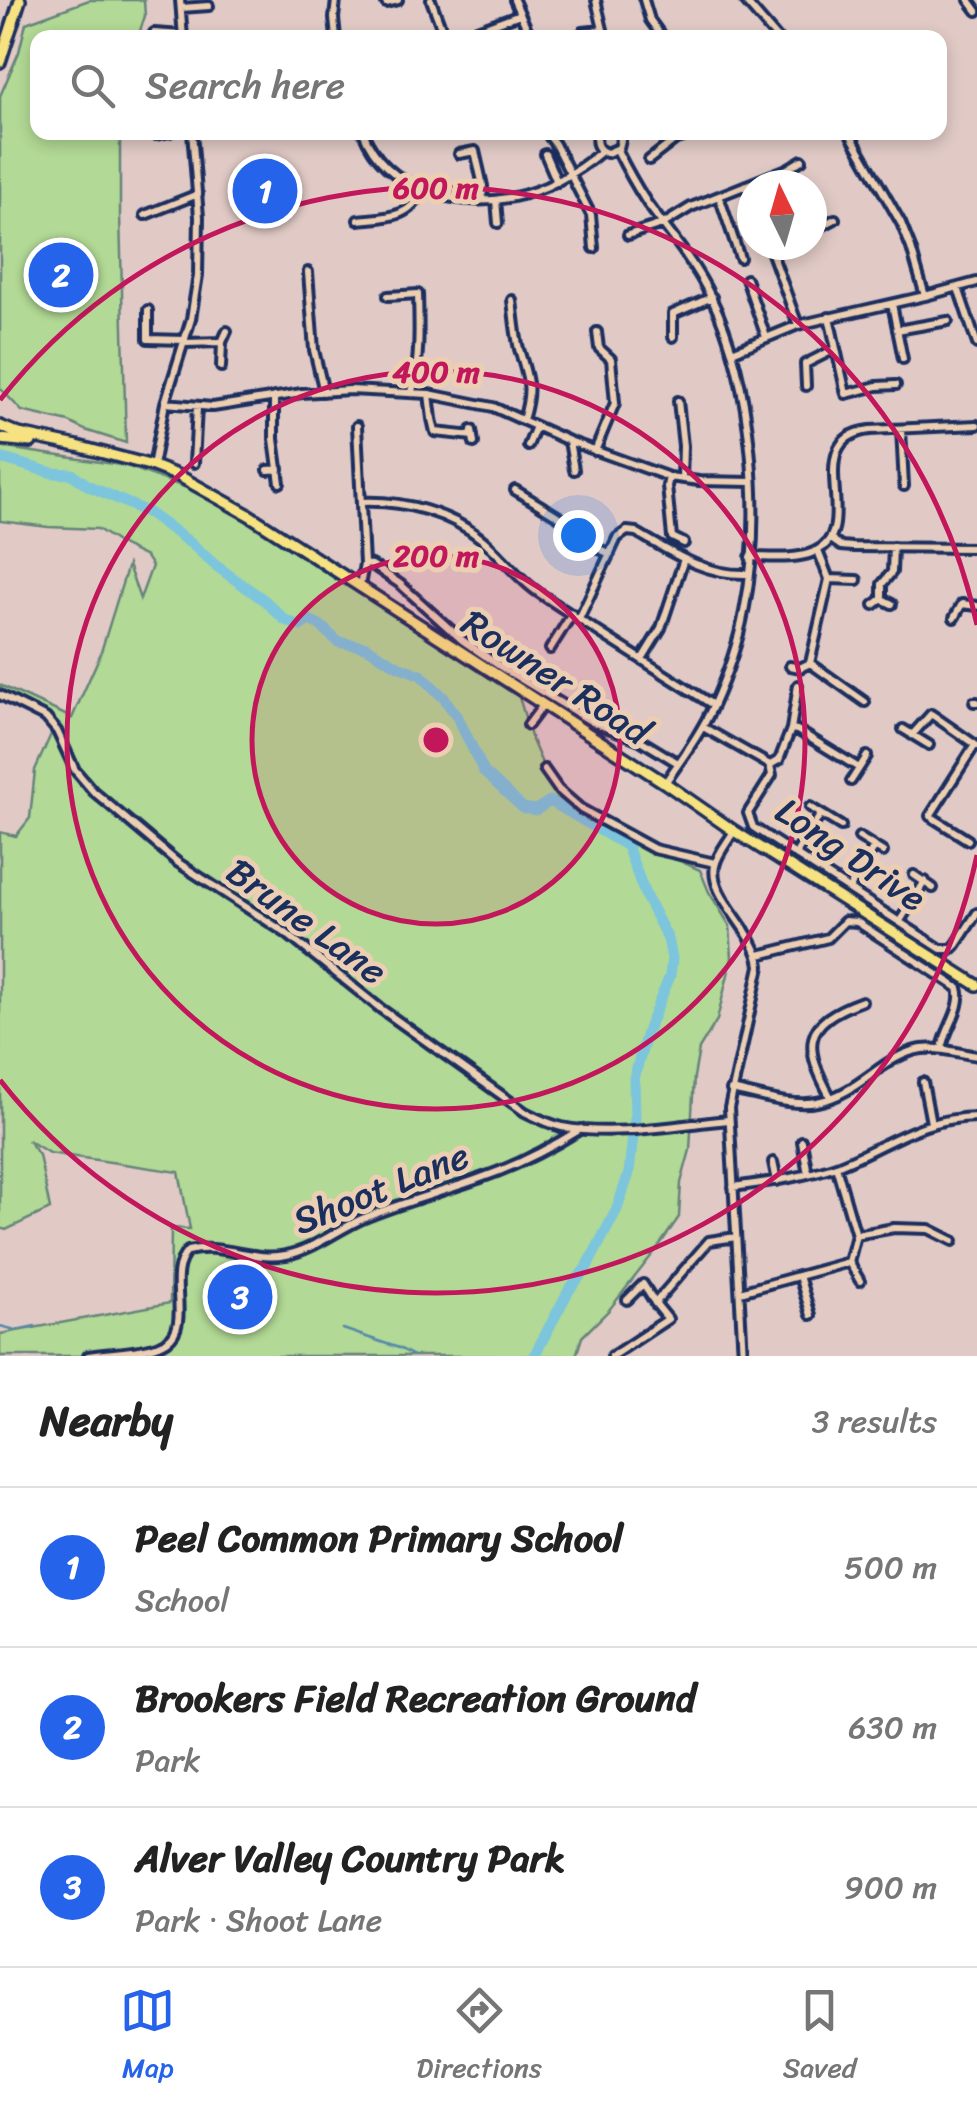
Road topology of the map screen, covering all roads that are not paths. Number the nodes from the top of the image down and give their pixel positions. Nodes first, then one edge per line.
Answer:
1 (20, 0) edge
2 (336, 0) edge
3 (398, 0) edge
4 (432, 0) edge
5 (514, 0) edge
6 (596, 0) edge
7 (644, 0) edge
8 (744, 0) edge
9 (969, 0) edge
10 (386, 3) dead end
11 (181, 4) edge
12 (209, 6) dead end
13 (977, 11) edge
14 (520, 14) junction
15 (182, 30) edge
16 (335, 30) edge
17 (442, 30) edge
18 (477, 30) edge
19 (527, 30) edge
20 (603, 30) edge
21 (657, 30) edge
22 (770, 30) edge
23 (0, 62) edge
24 (193, 140) edge
25 (367, 140) edge
26 (552, 140) edge
27 (596, 140) edge
28 (620, 140) edge
29 (675, 140) edge
30 (854, 140) edge
31 (616, 150) junction
32 (602, 151) junction
33 (459, 154) dead end
34 (545, 154) dead end
35 (650, 160) dead end
36 (802, 160) dead end
37 (786, 170) edge
38 (570, 175) junction
39 (556, 182) junction
40 (737, 189) edge
41 (422, 190) junction
42 (198, 194) junction
43 (719, 196) junction
44 (482, 200) junction
45 (496, 200) junction
46 (145, 215) dead end
47 (835, 218) dead end
48 (358, 220) dead end
49 (498, 223) dead end
50 (827, 223) edge
51 (665, 224) junction
52 (628, 236) dead end
53 (594, 248) dead end
54 (737, 249) edge
55 (774, 260) edge
56 (308, 272) dead end
57 (746, 279) dead end
58 (977, 282) edge
59 (958, 288) junction
60 (388, 296) dead end
61 (926, 296) junction
62 (712, 298) junction
63 (512, 300) dead end
64 (892, 304) junction
65 (148, 310) dead end
66 (829, 317) junction
67 (948, 322) dead end
68 (798, 325) junction
69 (897, 330) junction
70 (227, 331) dead end
71 (597, 332) dead end
72 (673, 336) dead end
73 (766, 337) junction
74 (185, 342) junction
75 (222, 342) junction
76 (977, 344) edge
77 (834, 349) junction
78 (732, 352) junction
79 (903, 360) dead end
80 (221, 367) dead end
81 (896, 385) dead end
82 (806, 386) dead end
83 (324, 392) junction
84 (412, 392) junction
85 (429, 394) junction
86 (274, 397) junction
87 (678, 401) dead end
88 (165, 403) junction
89 (198, 407) junction
90 (523, 420) junction
91 (0, 426) edge
92 (357, 426) dead end
93 (536, 426) junction
94 (977, 426) edge
95 (901, 429) junction
96 (473, 436) dead end
97 (0, 439) edge
98 (568, 441) junction
99 (48, 442) junction
100 (528, 446) dead end
101 (595, 452) junction
102 (194, 463) dead end
103 (152, 466) junction
104 (278, 468) junction
105 (268, 470) dead end
106 (574, 470) dead end
107 (669, 477) junction
108 (682, 479) junction
109 (752, 482) junction
110 (280, 483) dead end
111 (904, 486) dead end
112 (516, 490) dead end
113 (361, 502) junction
114 (830, 538) junction
115 (684, 543) dead end
116 (894, 547) junction
117 (977, 548) edge
118 (818, 551) junction
119 (610, 554) junction
120 (750, 557) junction
121 (684, 559) junction
122 (364, 564) junction
123 (749, 574) junction
124 (829, 579) junction
125 (857, 580) dead end
126 (360, 586) junction
127 (882, 599) junction
128 (892, 604) dead end
129 (874, 605) dead end
130 (977, 606) edge
131 (575, 617) junction
132 (954, 618) dead end
133 (550, 648) dead end
134 (642, 659) junction
135 (810, 663) junction
136 (790, 666) dead end
137 (798, 685) dead end
138 (0, 696) edge
139 (865, 702) dead end
140 (543, 705) junction
141 (713, 705) junction
142 (528, 726) dead end
143 (702, 727) junction
144 (903, 729) dead end
145 (791, 730) junction
146 (912, 735) junction
147 (929, 745) dead end
148 (976, 745) edge
149 (868, 756) dead end
150 (678, 764) junction
151 (770, 765) junction
152 (544, 768) dead end
153 (859, 768) junction
154 (850, 781) dead end
155 (666, 784) junction
156 (810, 807) dead end
157 (821, 814) junction
158 (841, 826) dead end
159 (734, 831) junction
160 (860, 838) dead end
161 (968, 840) dead end
162 (874, 847) junction
163 (883, 852) dead end
164 (797, 856) junction
165 (715, 863) junction
166 (914, 874) dead end
167 (925, 882) junction
168 (933, 888) dead end
169 (849, 889) junction
170 (977, 913) edge
171 (900, 921) junction
172 (759, 955) junction
173 (977, 989) edge
174 (862, 1001) dead end
175 (942, 1049) junction
176 (977, 1056) edge
177 (923, 1082) dead end
178 (731, 1090) junction
179 (832, 1098) junction
180 (977, 1117) edge
181 (728, 1120) junction
182 (931, 1123) junction
183 (582, 1129) junction
184 (802, 1140) dead end
185 (773, 1162) dead end
186 (836, 1166) junction
187 (808, 1174) junction
188 (777, 1181) junction
189 (733, 1187) junction
190 (856, 1235) junction
191 (736, 1237) junction
192 (953, 1241) dead end
193 (849, 1262) junction
194 (799, 1276) junction
195 (860, 1281) dead end
196 (740, 1292) junction
197 (628, 1300) dead end
198 (655, 1303) junction
199 (811, 1315) dead end
200 (88, 1356) edge
201 (612, 1356) edge
202 (743, 1356) edge

1 - 23 main road
2 - 16 street
3 - 10 street
4 - 17 street
5 - 14 street
6 - 20 street
7 - 21 street
8 - 22 street
9 - 13 street
11 - 12 street
11 - 15 street
14 - 18 street
14 - 19 street
24 - 42 street
25 - 41 street
26 - 38 street
27 - 32 street
28 - 31 street
29 - 35 street
30 - 61 street
31 - 32 street
31 - 51 street
32 - 38 street
33 - 44 street
34 - 39 street
36 - 37 street
38 - 39 street
38 - 53 street
39 - 45 street
40 - 43 street
41 - 44 street
41 - 48 street
42 - 46 street
42 - 74 street
43 - 51 street
43 - 54 street
44 - 45 street
45 - 49 street
47 - 50 street
51 - 52 street
51 - 62 street
55 - 68 street
56 - 83 street
57 - 73 street
58 - 59 street
59 - 61 street
59 - 76 street
60 - 84 street
61 - 64 street
62 - 72 street
62 - 78 street
63 - 90 street
64 - 66 street
64 - 69 street
65 - 74 street
66 - 68 street
66 - 77 street
67 - 69 street
68 - 73 street
69 - 79 street
70 - 75 street
71 - 101 street
73 - 78 street
74 - 75 street
74 - 88 street
75 - 80 street
77 - 81 street
77 - 82 street
78 - 109 street
83 - 84 street
83 - 86 street
84 - 85 street
85 - 90 street
85 - 96 street
86 - 89 street
86 - 104 street
87 - 108 street
88 - 89 street
88 - 103 street
89 - 102 street
90 - 93 street
91 - 99 main road, Rowner Road
92 - 113 street
93 - 98 street
93 - 100 street
94 - 95 street
95 - 111 street
95 - 114 street
97 - 99 main road, Rowner Road
98 - 101 street
98 - 106 street
99 - 103 main road, Rowner Road
101 - 107 street
103 - 126 main road, Rowner Road
104 - 105 street
104 - 110 street
107 - 108 street
107 - 115 street
108 - 109 street
109 - 120 street
112 - 119 street
113 - 122 street
113 - 131 street
114 - 116 street
114 - 118 street
116 - 117 street
116 - 127 street
118 - 120 street
118 - 124 street
119 - 121 street
119 - 131 street
120 - 123 street
121 - 123 street
121 - 134 street
122 - 126 street
122 - 150 street
123 - 141 street
124 - 125 street
124 - 135 street
126 - 140 main road, Rowner Road
127 - 128 street
127 - 129 street
130 - 132 street
131 - 133 street
131 - 134 street
134 - 141 street
135 - 136 street
135 - 139 street
137 - 145 street
138 - 183 street, Brune Lane
140 - 142 street
140 - 155 main road, Rowner Road
141 - 143 street
143 - 150 street
143 - 151 street, Long Drive
144 - 146 street
145 - 151 street
145 - 153 street
146 - 147 street
146 - 148 street
148 - 161 street
149 - 153 street
150 - 155 street
151 - 164 street, Long Drive
152 - 165 street
153 - 154 street
155 - 159 main road, Rowner Road
156 - 157 street
157 - 158 street
157 - 164 street
159 - 165 street
159 - 173 main road, Rowner Road
160 - 162 street
162 - 163 street
162 - 169 street
164 - 169 street, Long Drive
165 - 172 street
166 - 167 street
167 - 168 street
167 - 171 street
169 - 171 street, Long Drive
170 - 171 street, Long Drive
172 - 175 street
172 - 178 street
174 - 179 street
175 - 176 street
175 - 179 street
177 - 182 street
178 - 179 street
178 - 181 street
180 - 182 street
181 - 183 street, Brune Lane
181 - 189 street
182 - 186 street
183 - 200 street, Shoot Lane
184 - 187 street
185 - 188 street
186 - 187 street
186 - 190 street
187 - 188 street
188 - 189 street
189 - 191 street
190 - 192 street
190 - 193 street
191 - 196 street
191 - 198 street
193 - 194 street
193 - 195 street
194 - 196 street
194 - 199 street
196 - 202 street
197 - 198 street
198 - 201 street

